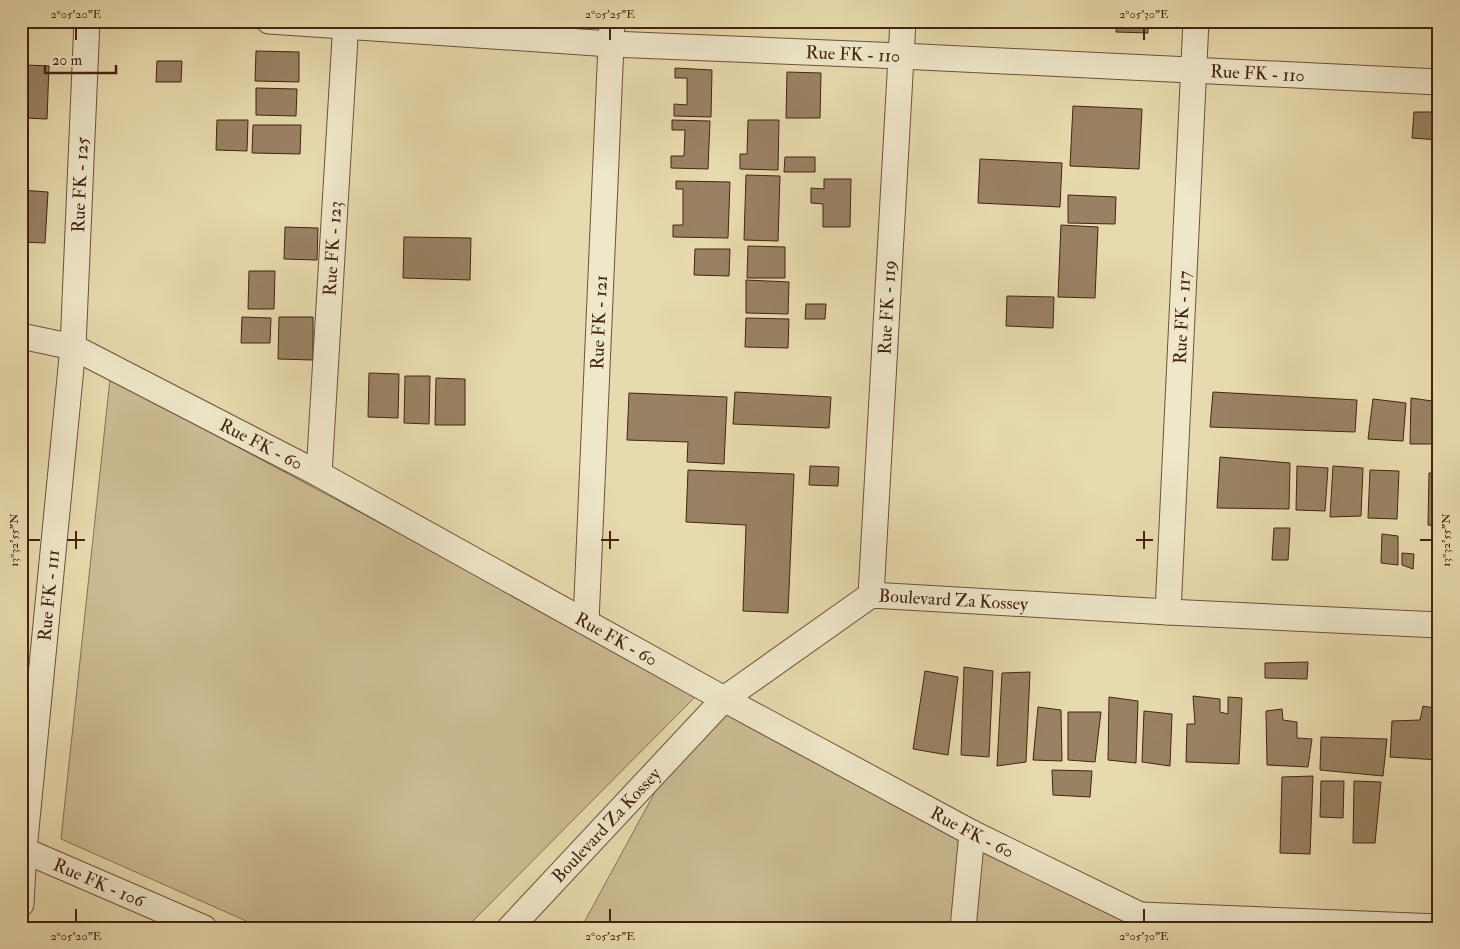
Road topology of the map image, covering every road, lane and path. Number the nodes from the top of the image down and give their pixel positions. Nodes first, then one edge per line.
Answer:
1 (87, 21) edge
2 (269, 21) edge
3 (903, 21) edge
4 (1196, 21) edge
5 (346, 24) edge
6 (612, 33) edge
7 (902, 56) junction
8 (1194, 70) junction
9 (1439, 82) edge
10 (21, 336) edge
11 (72, 347) junction
12 (319, 474) junction
13 (871, 595) junction
14 (1168, 612) junction
15 (586, 622) junction
16 (1439, 624) edge
17 (724, 699) junction
18 (972, 833) junction
19 (23, 849) edge
20 (21, 904) edge
21 (1140, 915) junction
22 (1439, 927) edge
23 (204, 928) edge
24 (510, 928) edge
25 (963, 928) edge
26 (1162, 928) edge

1 - 11 street, Rue FK - 125
2 - 5 street, Rue FK - 110
3 - 7 street, Rue FK - 119
4 - 8 street, Rue FK - 117
5 - 6 street, Rue FK - 110
5 - 12 street, Rue FK - 123
6 - 7 street, Rue FK - 110
6 - 15 street, Rue FK - 121
7 - 8 street, Rue FK - 110
7 - 13 street, Rue FK - 119
8 - 9 street, Rue FK - 110
8 - 14 street, Rue FK - 117
10 - 11 street, Rue FK - 60
11 - 12 street, Rue FK - 60
11 - 19 street, Rue FK - 111
12 - 15 street, Rue FK - 60
13 - 14 street, Boulevard Za Kossey
13 - 17 street, Boulevard Za Kossey
14 - 16 street, Boulevard Za Kossey
15 - 17 street, Rue FK - 60
17 - 18 street, Rue FK - 60
17 - 24 street, Boulevard Za Kossey
18 - 21 street, Rue FK - 60
18 - 25 street
19 - 20 street, Rue FK - 111
19 - 23 street, Rue FK - 106
21 - 22 street
21 - 26 street, Rue FK - 60

